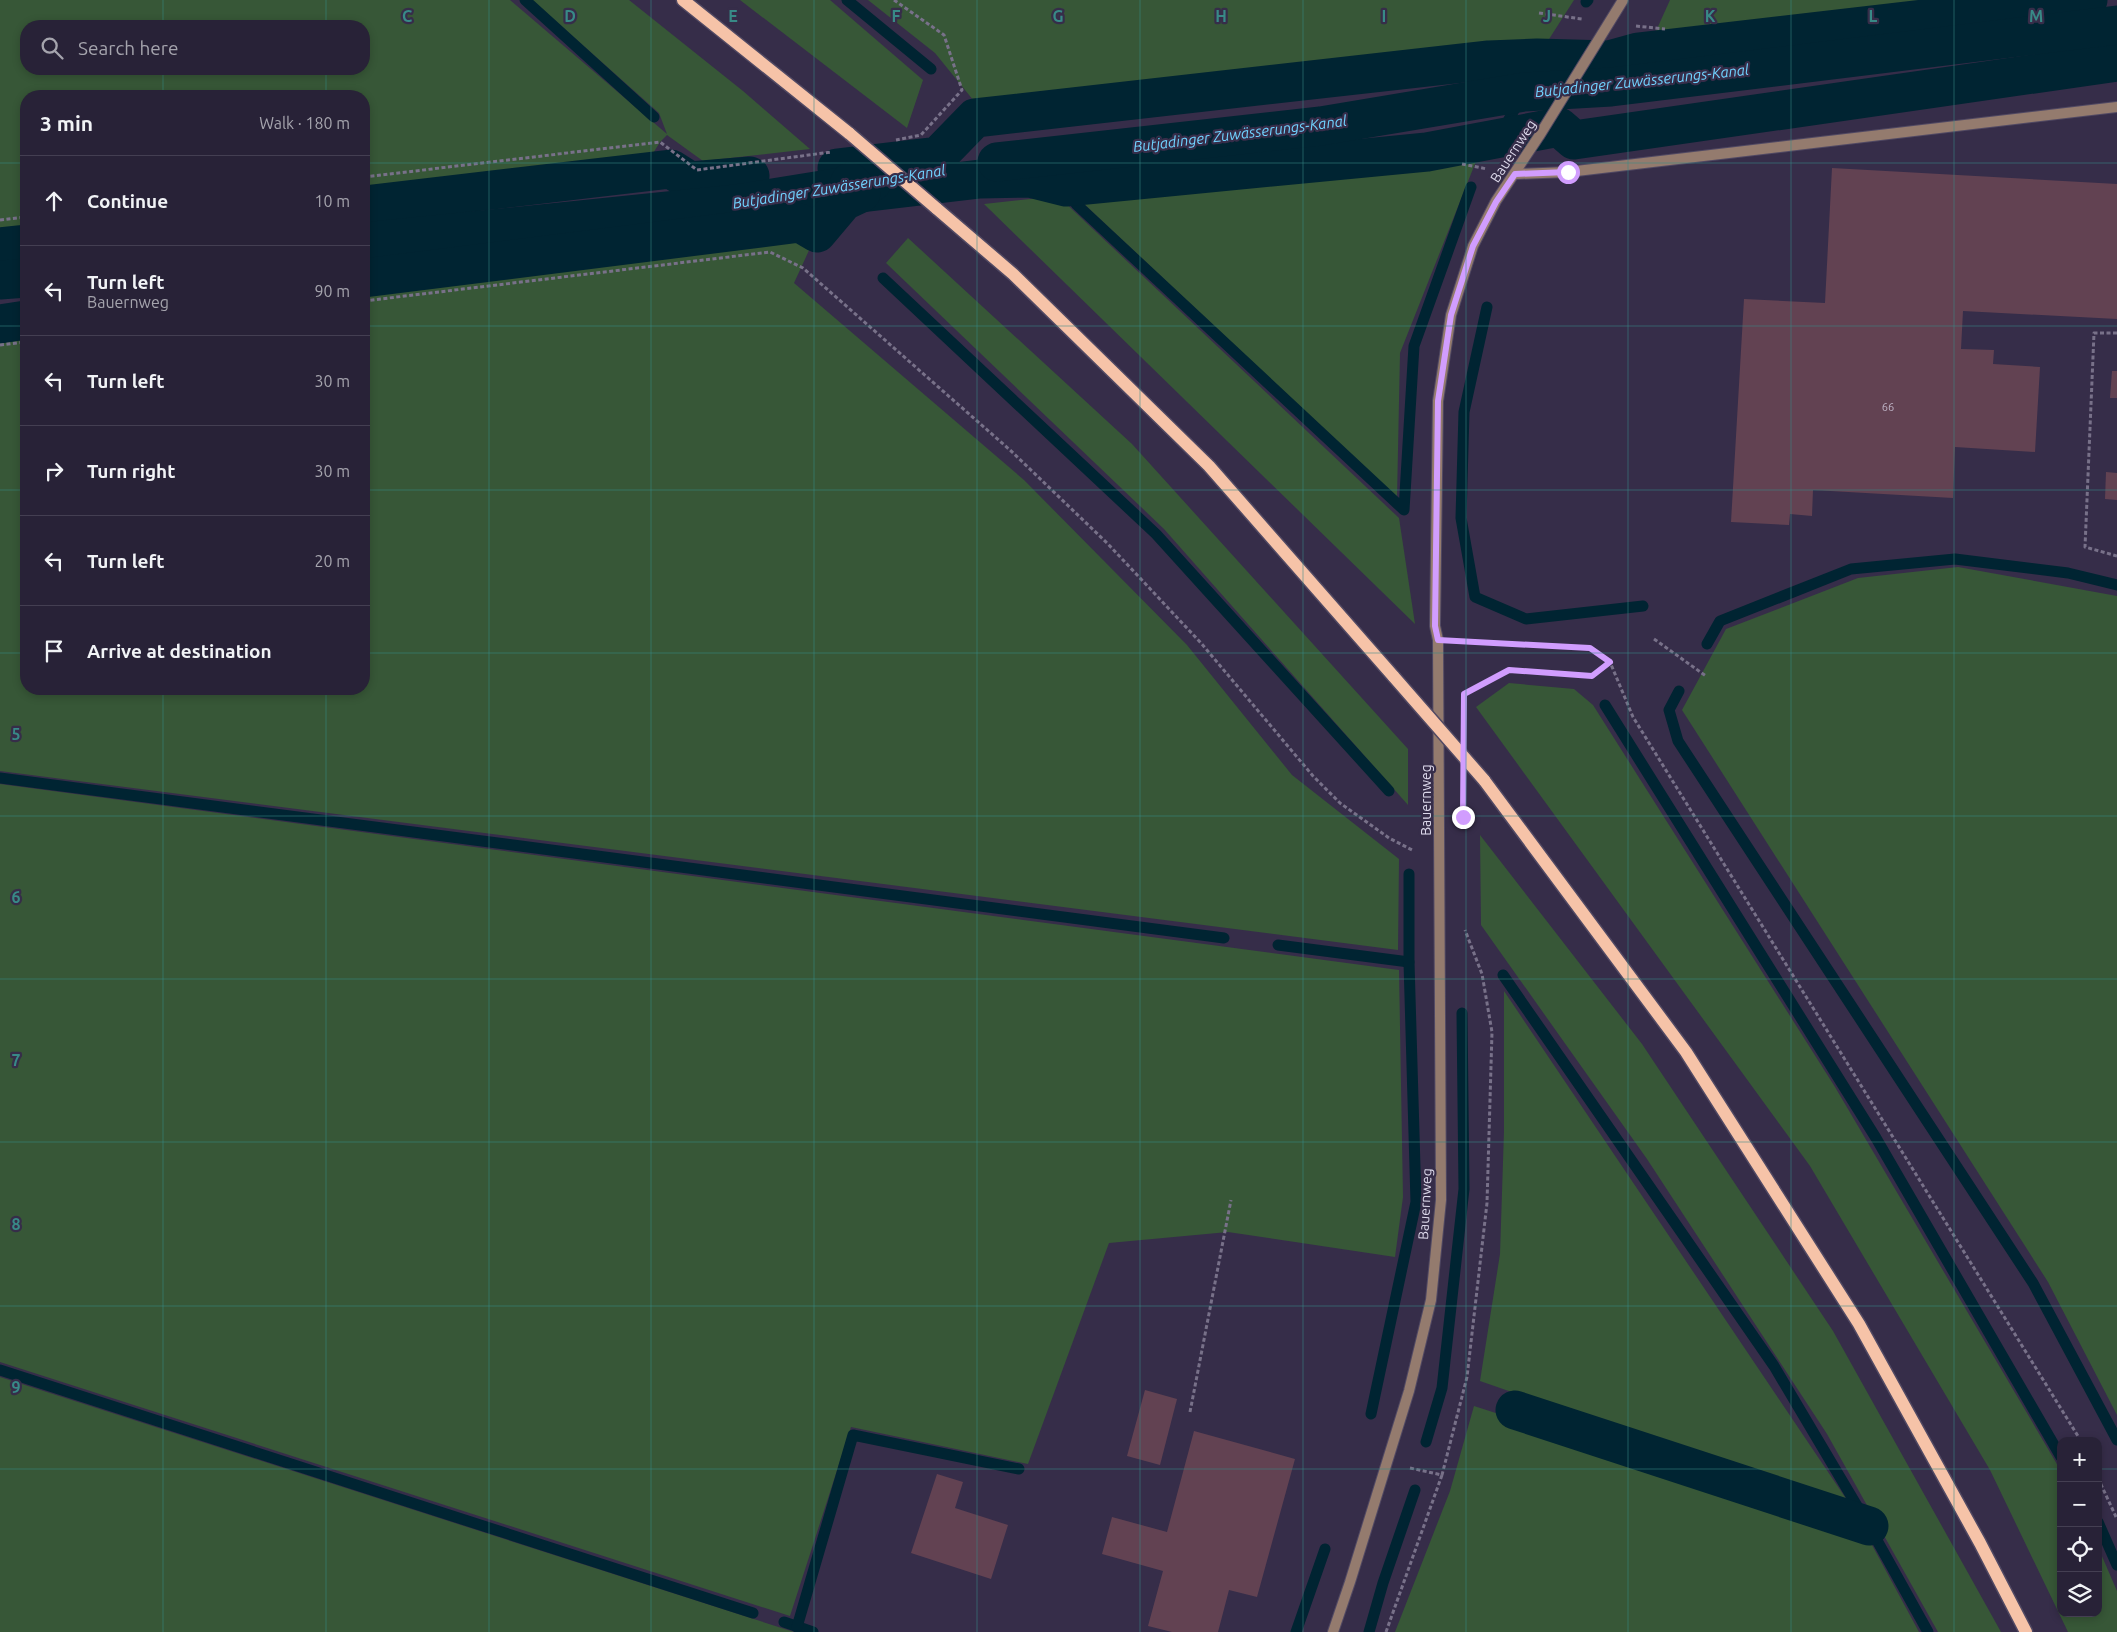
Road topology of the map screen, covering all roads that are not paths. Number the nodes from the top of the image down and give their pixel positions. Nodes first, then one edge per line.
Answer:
1 (683, 0) edge
2 (1624, 0) edge
3 (2117, 108) edge
4 (1515, 174) junction
5 (1333, 1632) edge
6 (2026, 1632) edge

1 - 6 main road, bridge
2 - 4 street, Bauernweg
3 - 4 street
4 - 5 street, Bauernweg

